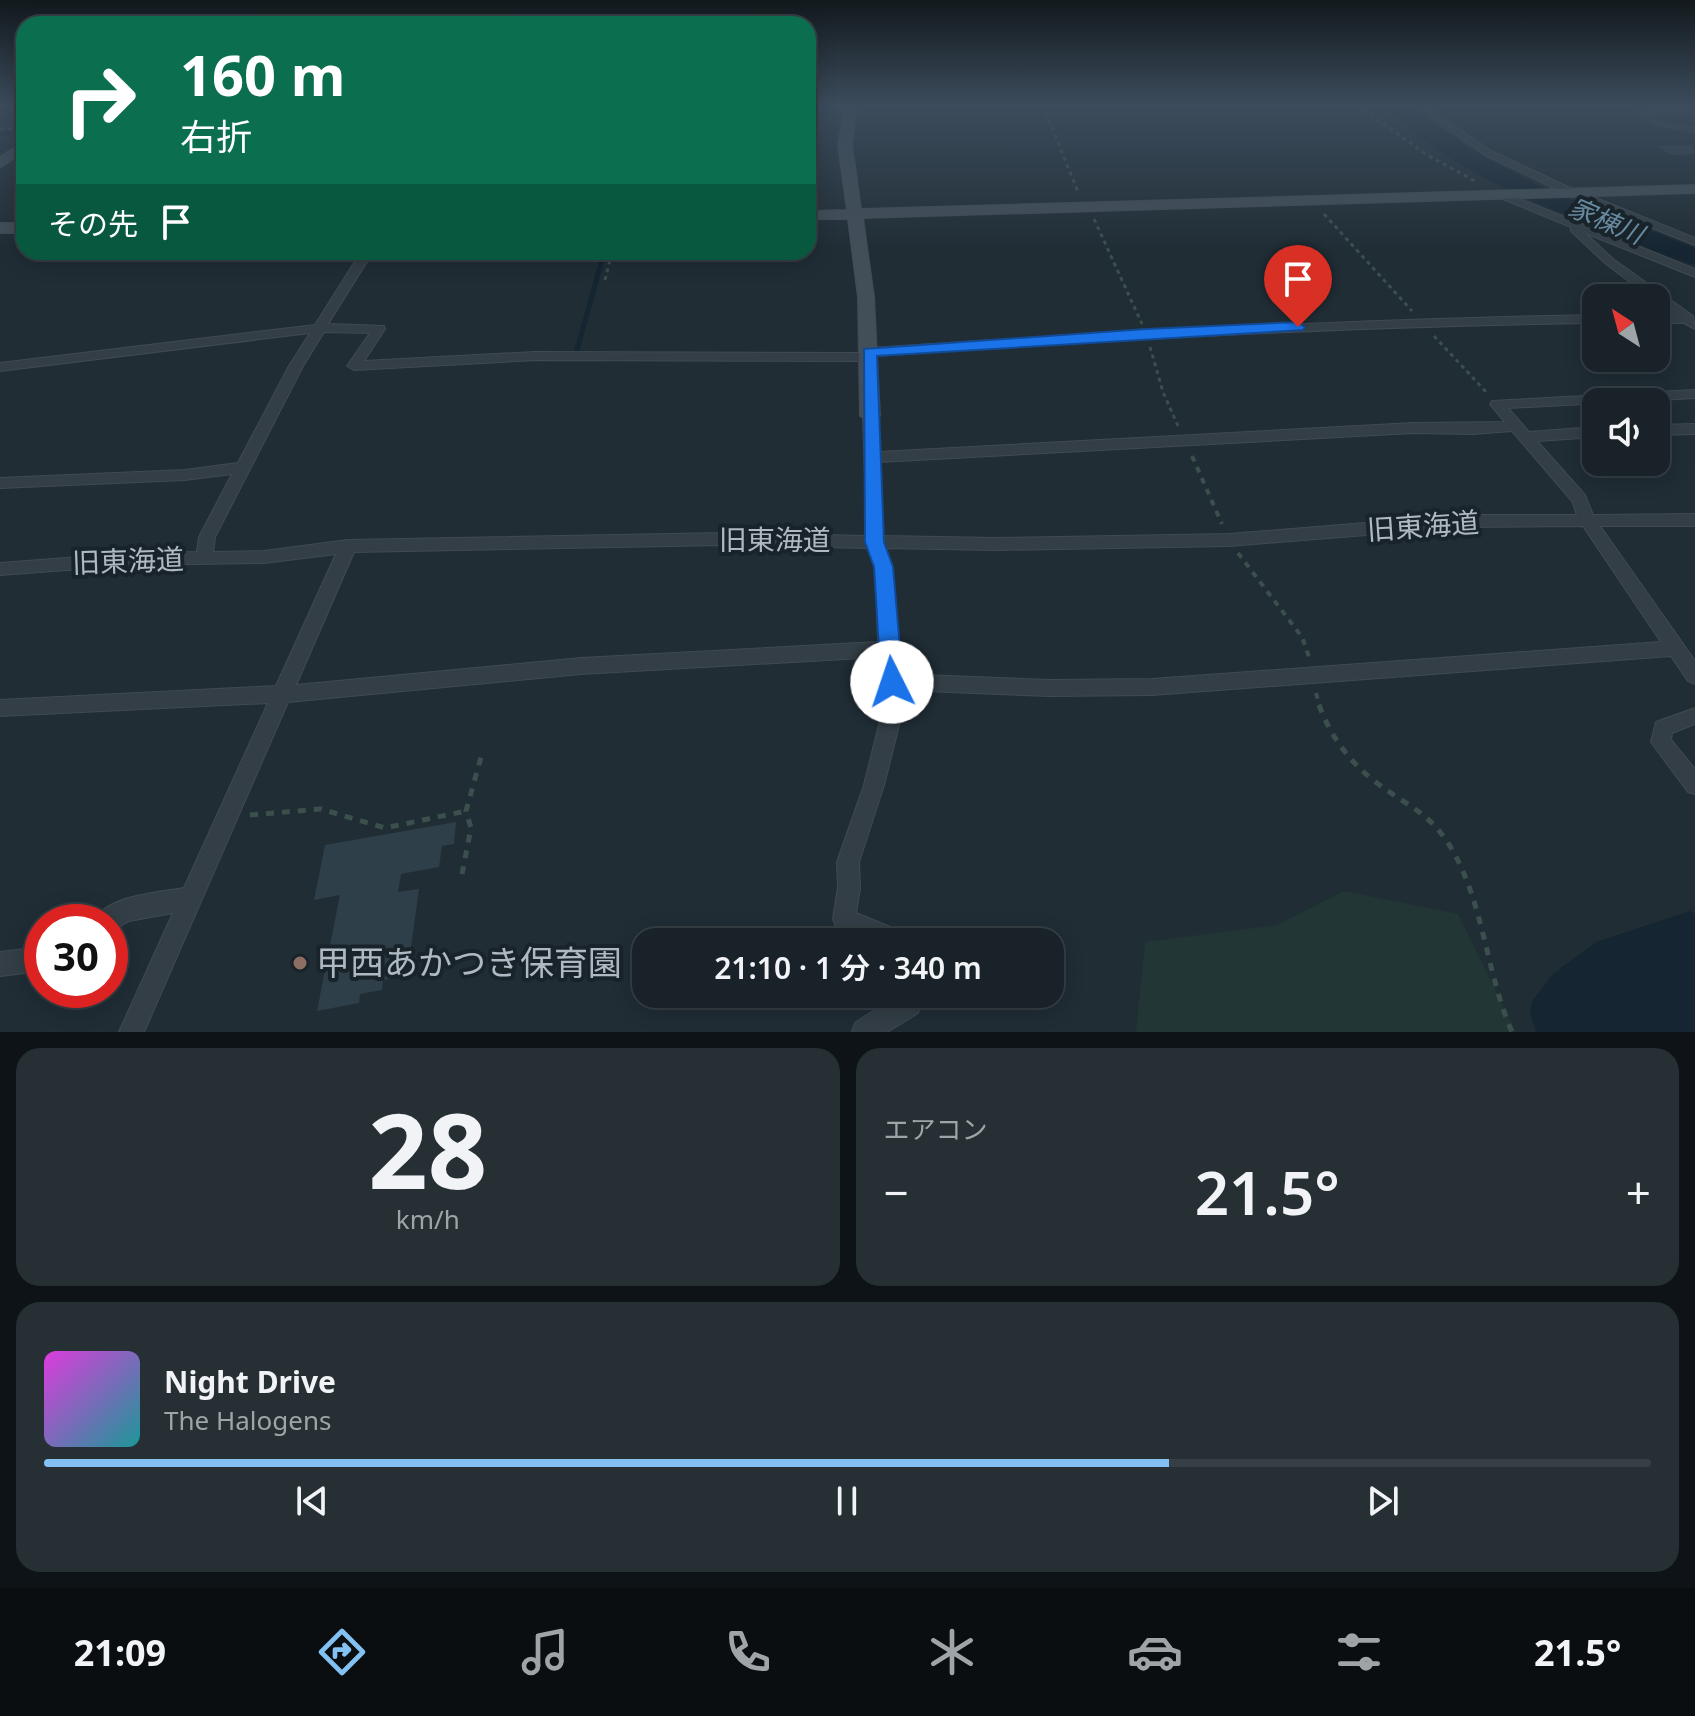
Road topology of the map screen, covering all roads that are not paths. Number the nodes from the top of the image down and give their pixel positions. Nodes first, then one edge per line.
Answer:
1 (846, 153) edge
2 (1489, 153) edge
3 (1695, 189) edge
4 (1571, 193) junction
5 (1506, 195) junction
6 (856, 214) junction
7 (816, 215) edge
8 (1568, 223) junction
9 (1695, 242) edge
10 (362, 260) edge
11 (1695, 273) edge
12 (1582, 319) edge
13 (1670, 320) edge
14 (1692, 321) edge
15 (320, 328) junction
16 (870, 355) junction
17 (2, 369) edge
18 (1695, 394) edge
19 (870, 416) joint
20 (1695, 429) edge
21 (1670, 430) edge
22 (1521, 431) junction
23 (1582, 432) edge
24 (871, 457) junction
25 (243, 467) junction
26 (0, 483) edge
27 (1695, 520) edge
28 (1588, 521) junction
29 (875, 542) junction
30 (348, 546) junction
31 (204, 559) junction
32 (0, 569) edge
33 (1675, 648) junction
34 (889, 649) junction
35 (1695, 676) edge
36 (892, 682) junction
37 (283, 694) junction
38 (0, 708) edge
39 (1695, 716) edge
40 (1695, 785) edge
41 (192, 898) junction
42 (128, 909) edge
43 (866, 928) edge
44 (24, 961) edge
45 (0, 964) edge
46 (903, 1008) edge
47 (131, 1032) edge
48 (864, 1032) edge

1 - 6 street
2 - 4 street
3 - 4 street
4 - 5 street
4 - 9 street
5 - 6 street
5 - 8 street
6 - 7 street
6 - 16 street
8 - 11 street
8 - 14 street
10 - 15 street
12 - 16 street
13 - 14 street
15 - 16 street
15 - 17 street
15 - 25 street
16 - 19 street
18 - 22 street
19 - 24 street
20 - 21 street
22 - 23 street
22 - 24 street
22 - 28 street
24 - 29 street
25 - 26 street
25 - 31 street
27 - 28 street, 旧東海道
28 - 29 street, 旧東海道
28 - 33 street
29 - 30 street, 旧東海道
29 - 34 street
30 - 31 street, 旧東海道
30 - 37 street
31 - 32 street, 旧東海道
33 - 35 street
33 - 36 street
34 - 36 street
34 - 37 street
36 - 43 street
37 - 38 street
37 - 41 street
39 - 40 street
41 - 42 street
41 - 47 street
44 - 45 street
46 - 48 street

